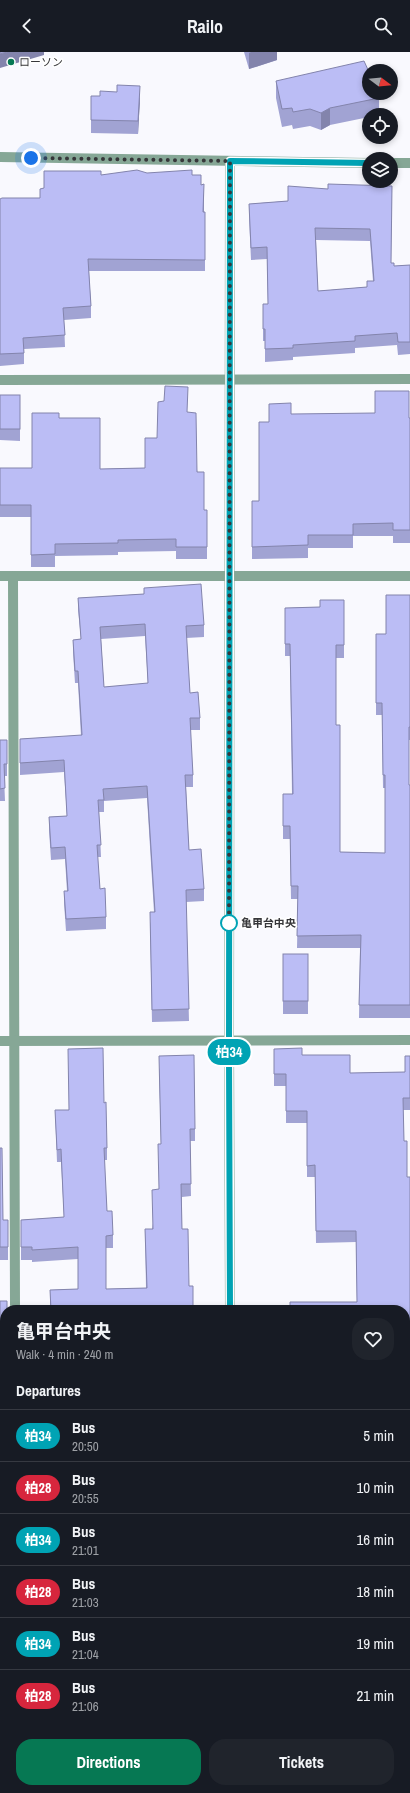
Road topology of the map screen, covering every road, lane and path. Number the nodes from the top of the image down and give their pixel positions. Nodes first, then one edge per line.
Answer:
1 (0, 157) edge
2 (230, 161) junction
3 (362, 163) edge
4 (398, 163) edge
5 (410, 163) edge
6 (410, 379) edge
7 (0, 380) edge
8 (229, 380) junction
9 (0, 576) edge
10 (13, 576) junction
11 (230, 576) junction
12 (410, 576) edge
13 (229, 1040) junction
14 (410, 1040) edge
15 (0, 1042) edge
16 (14, 1042) junction
17 (15, 1305) edge
18 (230, 1305) edge

1 - 2 street
2 - 3 street
2 - 8 street
4 - 5 street
6 - 8 street
7 - 8 street
8 - 11 street
9 - 10 street
10 - 11 street
10 - 16 street
11 - 12 street
11 - 13 street
13 - 14 street
13 - 16 street
13 - 18 street
15 - 16 street
16 - 17 street

